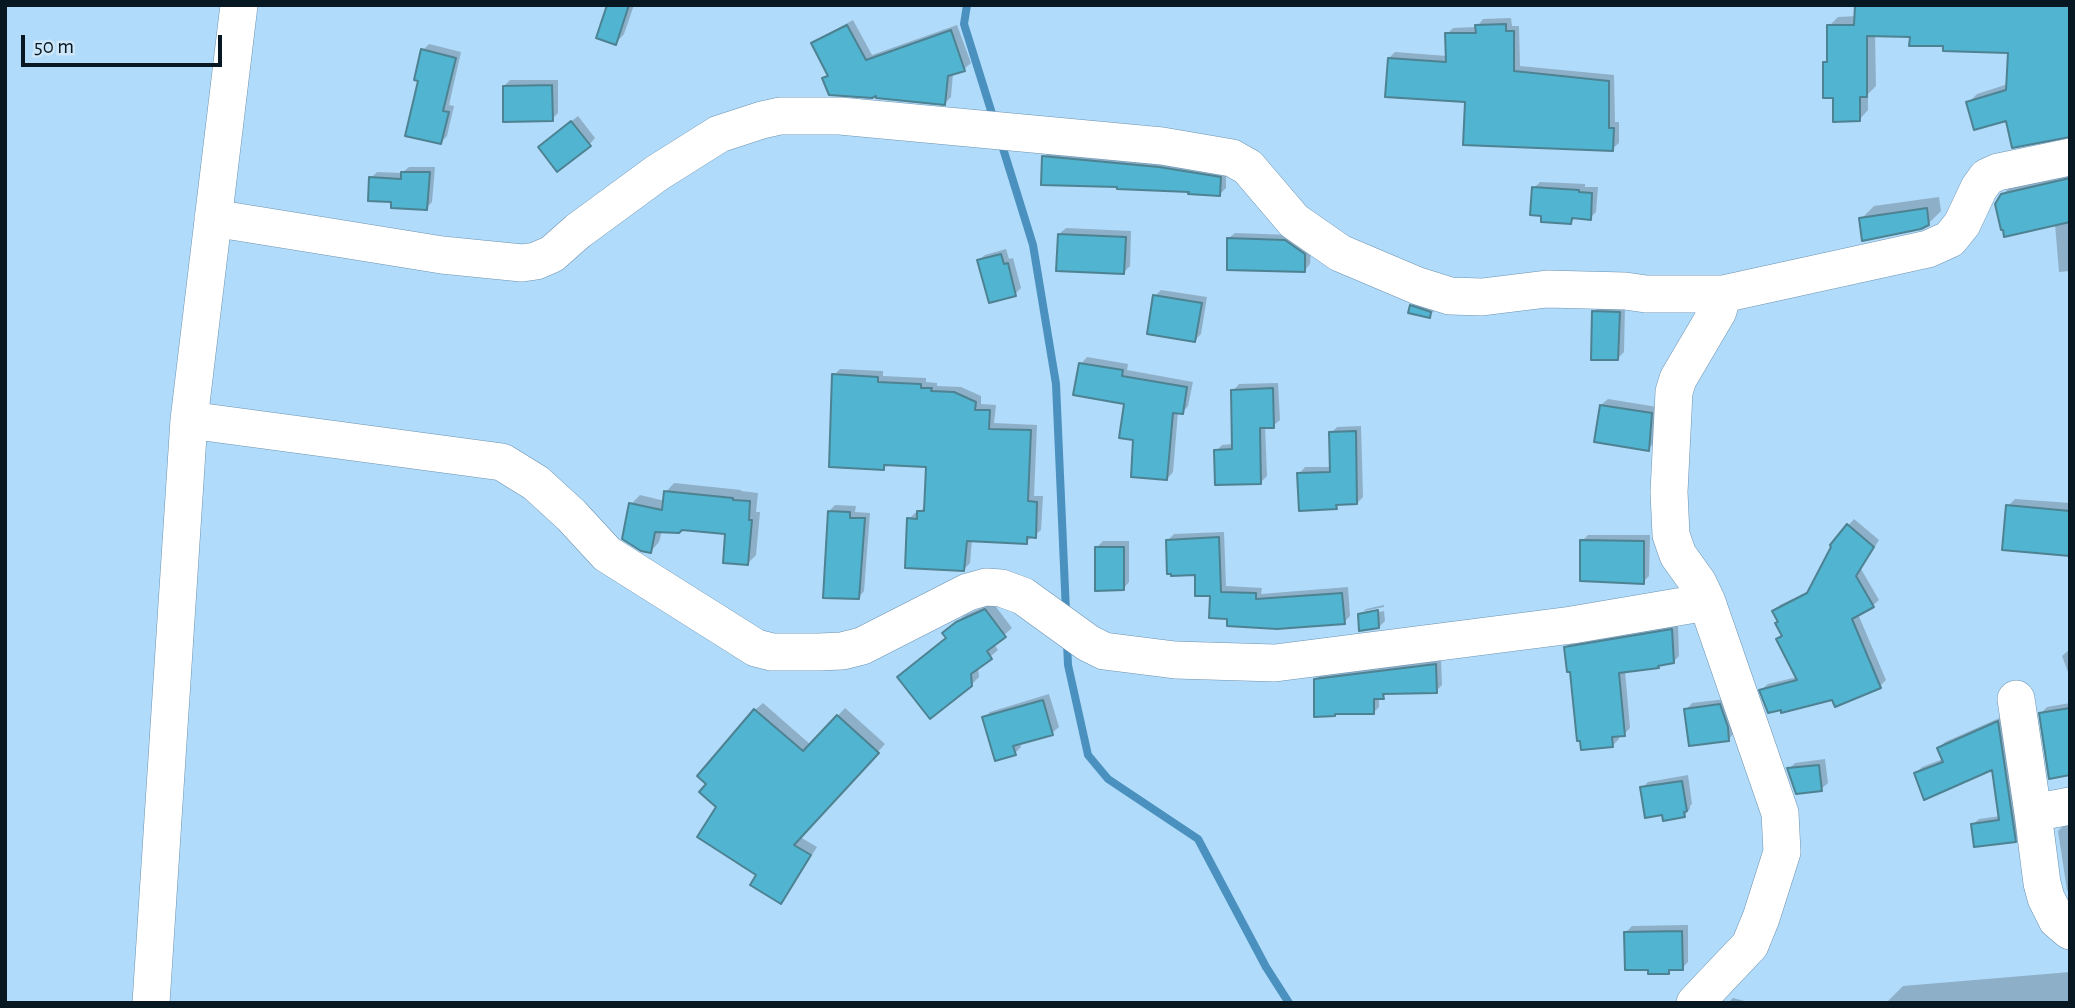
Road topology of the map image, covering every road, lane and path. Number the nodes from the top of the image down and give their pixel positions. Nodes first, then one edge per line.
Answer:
1 (239, 5) edge
2 (2070, 157) edge
3 (213, 218) junction
4 (1723, 294) junction
5 (189, 420) junction
6 (1707, 602) junction
7 (2016, 699) dead end
8 (2070, 806) edge
9 (2033, 813) junction
10 (2070, 931) edge
11 (151, 1003) edge
12 (1695, 1003) edge

1 - 3 street
2 - 4 street
3 - 4 street
3 - 5 street
4 - 6 street
5 - 6 street
5 - 11 street
6 - 12 street
7 - 9 street
8 - 9 street
9 - 10 street

